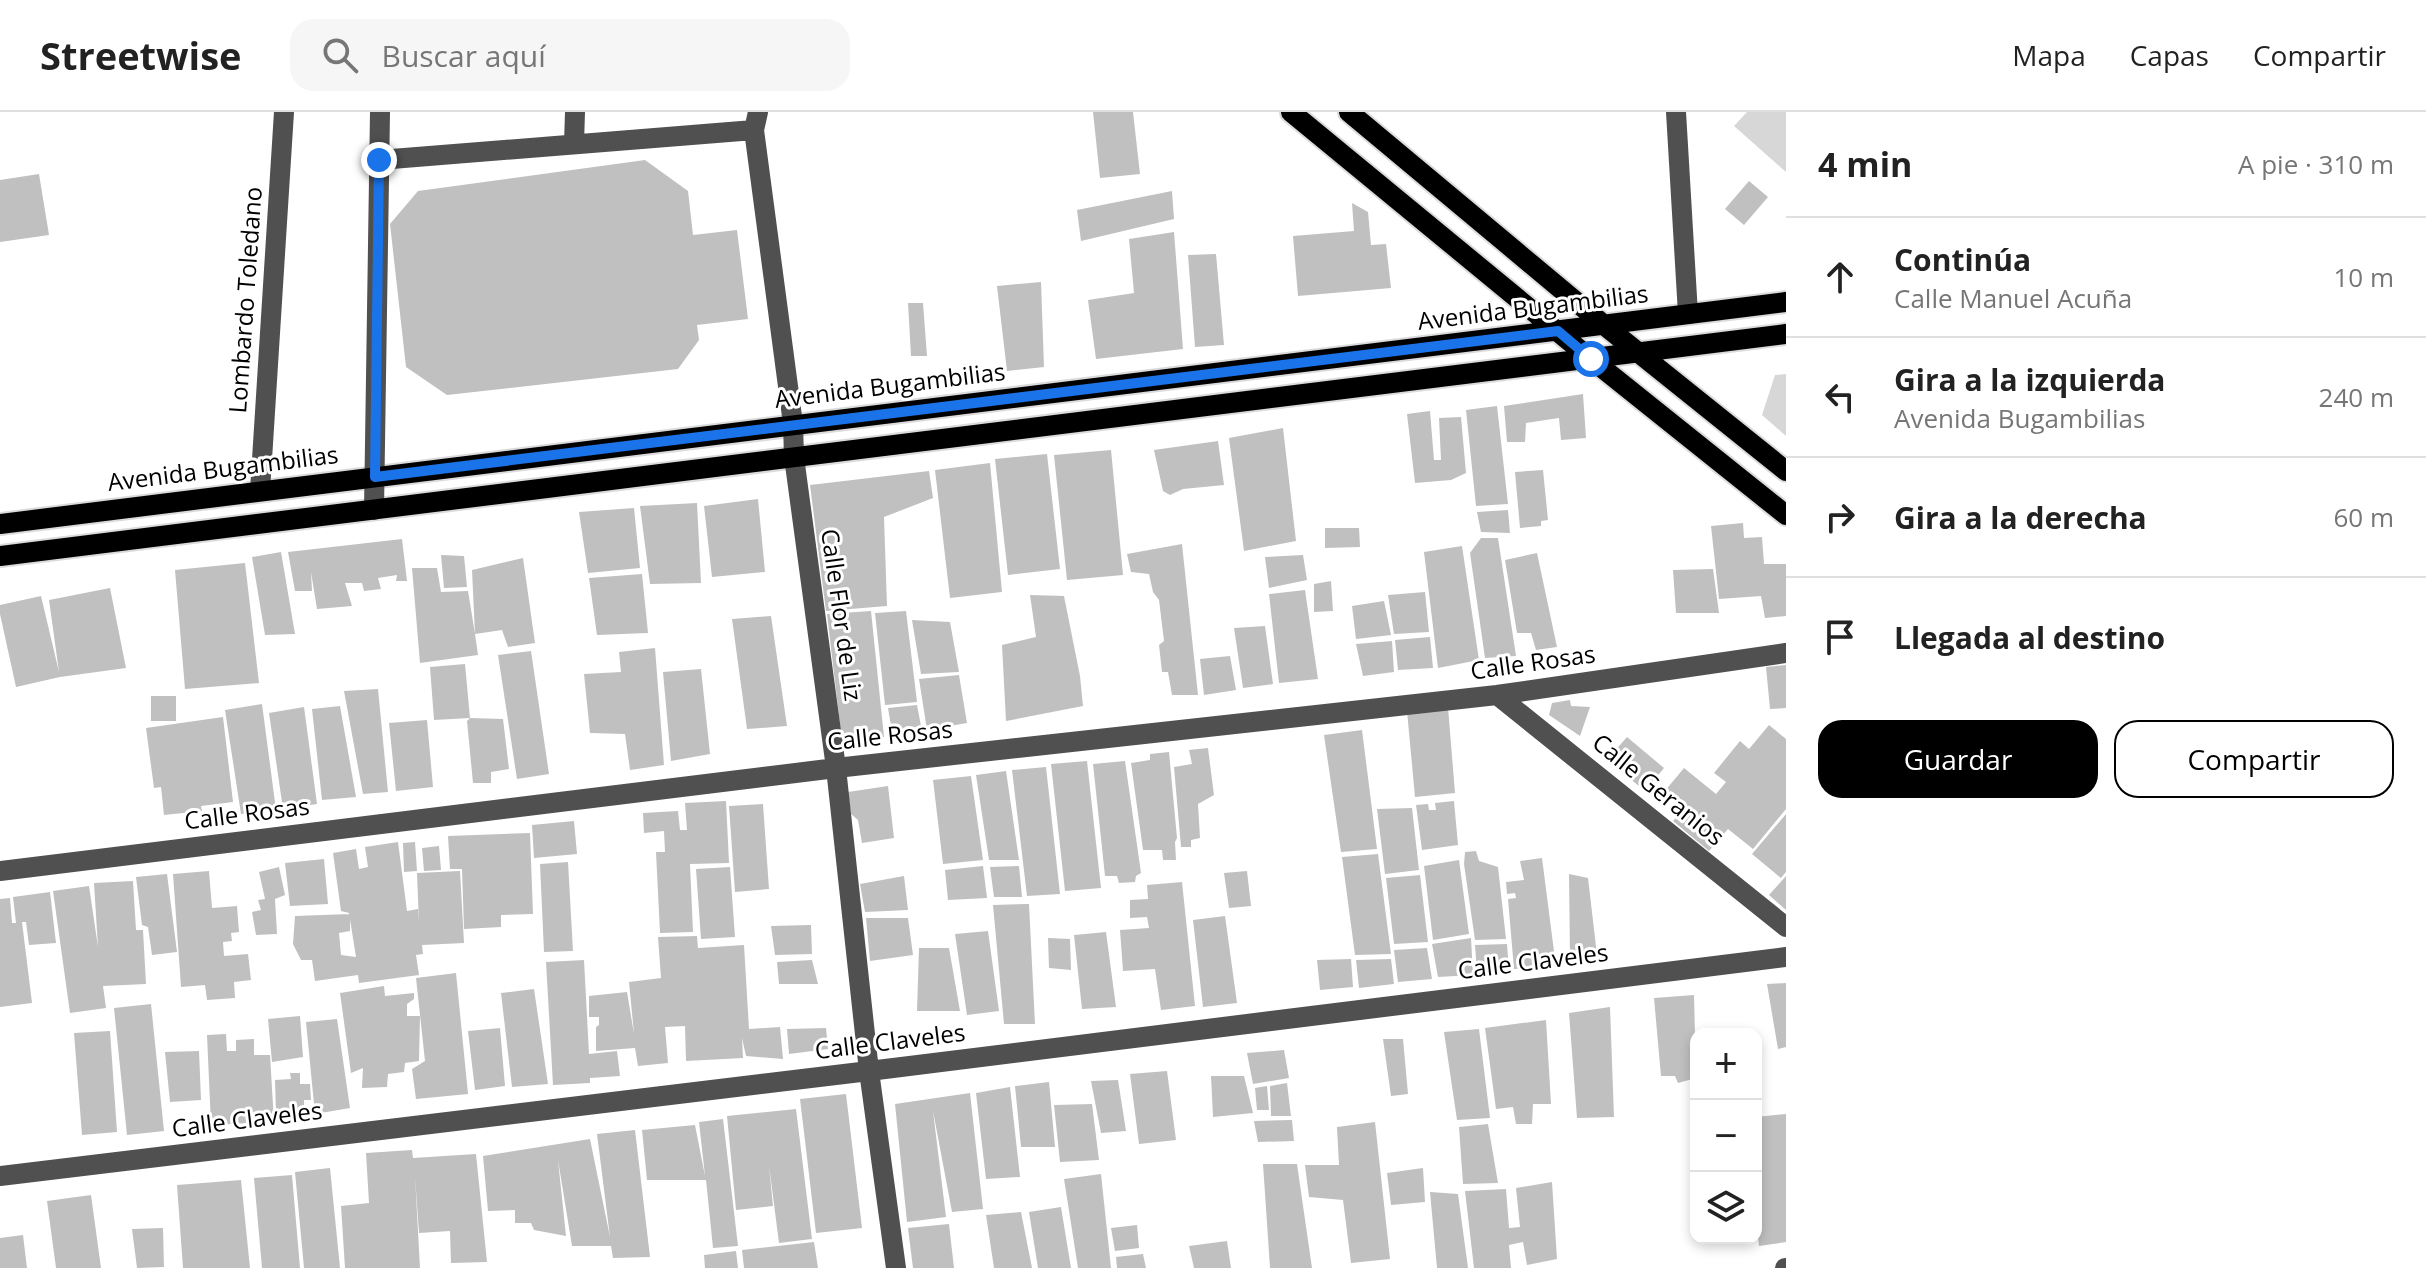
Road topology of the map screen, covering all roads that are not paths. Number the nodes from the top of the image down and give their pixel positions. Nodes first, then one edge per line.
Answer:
1 (284, 112) edge
2 (380, 112) edge
3 (575, 112) edge
4 (1291, 112) edge
5 (1349, 112) edge
6 (1676, 112) edge
7 (756, 121) edge
8 (574, 144) junction
9 (379, 160) junction
10 (1786, 302) edge
11 (1688, 314) junction
12 (1604, 325) junction
13 (1558, 331) junction
14 (1786, 334) edge
15 (1640, 353) junction
16 (1591, 359) junction
17 (793, 424) junction
18 (794, 457) junction
19 (1786, 471) edge
20 (375, 477) junction
21 (260, 491) junction
22 (374, 510) junction
23 (1786, 515) edge
24 (0, 524) edge
25 (0, 556) edge
26 (1786, 653) edge
27 (1497, 695) junction
28 (836, 768) junction
29 (0, 871) edge
30 (1786, 927) edge
31 (1786, 957) edge
32 (869, 1071) junction
33 (0, 1176) edge
34 (896, 1268) edge

1 - 21 street, Lombardo Toledano
2 - 9 street
3 - 8 street
4 - 13 main road
5 - 12 main road
6 - 11 street
7 - 8 street
7 - 17 street, Calle Flor de Liz
8 - 9 street
9 - 20 street
10 - 11 main road, Avenida Bugambilias
11 - 12 main road, Avenida Bugambilias
12 - 13 main road, Avenida Bugambilias
12 - 15 main road
13 - 16 main road
13 - 17 main road, Avenida Bugambilias
14 - 15 main road
15 - 16 main road
15 - 19 main road
16 - 18 main road
16 - 23 main road
17 - 18 street, Calle Flor de Liz
17 - 20 main road, Avenida Bugambilias
18 - 22 main road
18 - 28 street, Calle Flor de Liz
20 - 21 main road, Avenida Bugambilias
20 - 22 street
21 - 24 main road, Avenida Bugambilias
22 - 25 main road
26 - 27 street, Calle Rosas
27 - 28 street, Calle Rosas
27 - 30 street, Calle Geranios
28 - 29 street, Calle Rosas
28 - 32 street, Calle Flor de Liz
31 - 32 street, Calle Claveles
32 - 33 street, Calle Claveles
32 - 34 street, Calle Flor de Liz

